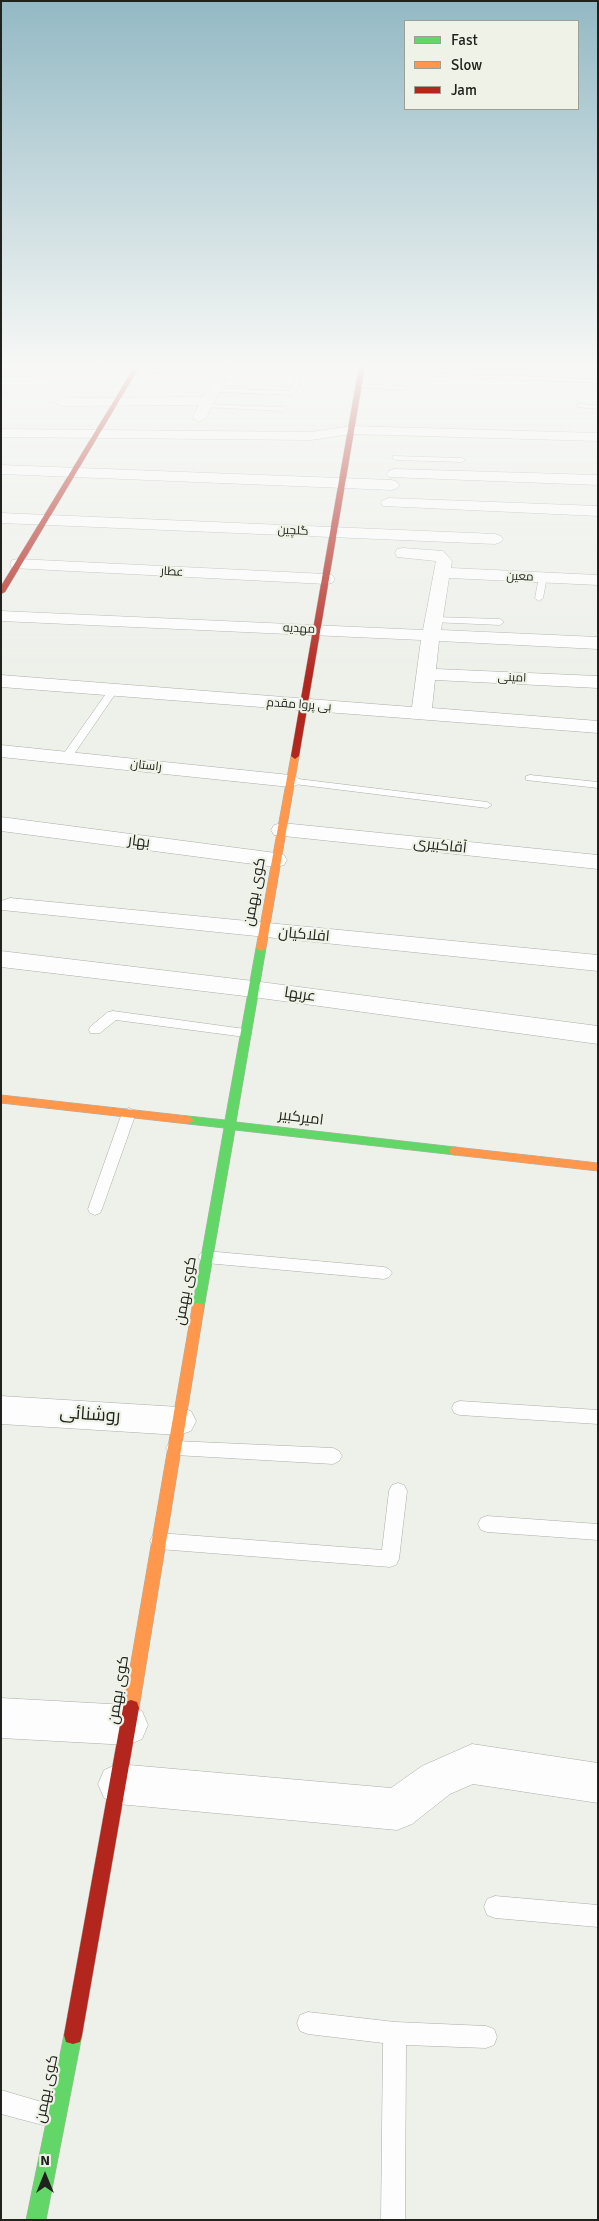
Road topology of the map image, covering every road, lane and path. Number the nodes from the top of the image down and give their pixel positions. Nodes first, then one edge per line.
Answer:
1 (17, 470) edge
2 (345, 470) edge
3 (407, 470) edge
4 (74, 472) junction
5 (394, 472) junction
6 (598, 480) edge
7 (343, 482) junction
8 (389, 503) junction
9 (598, 511) edge
10 (1, 518) edge
11 (45, 520) junction
12 (334, 532) junction
13 (384, 535) junction
14 (495, 539) dead end
15 (11, 570) edge
16 (442, 574) junction
17 (543, 578) junction
18 (326, 579) junction
19 (598, 580) edge
20 (1, 592) edge
21 (539, 598) dead end
22 (1, 616) edge
23 (500, 622) dead end
24 (432, 628) junction
25 (318, 630) junction
26 (598, 643) edge
27 (426, 674) junction
28 (1, 681) edge
29 (598, 682) edge
30 (113, 690) junction
31 (304, 705) junction
32 (421, 714) junction
33 (598, 727) edge
34 (1, 751) edge
35 (66, 758) junction
36 (530, 778) dead end
37 (290, 781) junction
38 (598, 785) edge
39 (486, 805) dead end
40 (1, 824) edge
41 (282, 830) junction
42 (276, 860) junction
43 (598, 862) edge
44 (10, 905) dead end
45 (264, 931) junction
46 (1, 959) edge
47 (598, 963) edge
48 (253, 989) junction
49 (95, 1030) dead end
50 (245, 1032) junction
51 (598, 1034) edge
52 (1, 1099) edge
53 (129, 1113) junction
54 (228, 1124) junction
55 (598, 1167) edge
56 (95, 1209) dead end
57 (206, 1257) junction
58 (384, 1273) dead end
59 (460, 1408) dead end
60 (1, 1410) edge
61 (598, 1417) edge
62 (177, 1434) junction
63 (333, 1456) dead end
64 (398, 1490) dead end
65 (487, 1524) dead end
66 (598, 1532) edge
67 (159, 1541) junction
68 (1, 1718) edge
69 (128, 1725) junction
70 (598, 1783) edge
71 (118, 1784) junction
72 (495, 1907) dead end
73 (598, 1916) edge
74 (308, 2023) dead end
75 (395, 2033) junction
76 (486, 2037) dead end
77 (1, 2102) edge
78 (58, 2117) junction
79 (36, 2220) edge
80 (393, 2220) edge

1 - 4 street
2 - 7 street, کوی بهمن
3 - 5 lane
4 - 7 street
4 - 11 street
5 - 6 street
5 - 7 street
5 - 8 street
7 - 12 street, کوی بهمن
8 - 9 street
8 - 13 street
10 - 11 street, گلچین
11 - 12 street, گلچین
11 - 15 street
12 - 13 street, گلچین
12 - 18 street, کوی بهمن
13 - 14 street, گلچین
13 - 16 street
15 - 18 street, عطار
15 - 20 street
16 - 17 street, معین
16 - 24 street
17 - 19 street, معین
17 - 21 lane
18 - 25 street, کوی بهمن
22 - 25 street, مهدیه
23 - 24 lane
24 - 25 street, مهدیه
24 - 26 street, مهدیه
24 - 27 street
25 - 31 street, کوی بهمن
27 - 29 street, امینی
27 - 32 street
28 - 30 street, بی پروا مقدم
30 - 31 street, بی پروا مقدم
30 - 35 lane
31 - 32 street, بی پروا مقدم
31 - 37 street, کوی بهمن
32 - 33 street, بی پروا مقدم
34 - 35 street, راستان
35 - 37 street, راستان
36 - 38 lane
37 - 39 lane
37 - 41 street, کوی بهمن
40 - 42 street, بهار
41 - 42 street, کوی بهمن
41 - 43 street, آقاکبیری
42 - 45 street, کوی بهمن
44 - 45 street, افلاکیان
45 - 47 street, افلاکیان
45 - 48 street, کوی بهمن
46 - 48 street, عربها
48 - 50 street, کوی بهمن
48 - 51 street, عربها
49 - 50 lane
50 - 54 street, کوی بهمن
52 - 53 street, امیرکبیر
53 - 54 street, امیرکبیر
53 - 56 lane
54 - 55 street, امیرکبیر
54 - 57 street, کوی بهمن
57 - 58 lane
57 - 62 street, کوی بهمن
59 - 61 lane
60 - 62 street, روشنائی
62 - 63 lane
62 - 67 street, کوی بهمن
64 - 67 lane
65 - 66 lane
67 - 69 street, کوی بهمن
68 - 69 street
69 - 71 street, کوی بهمن
70 - 71 street
71 - 78 street, کوی بهمن
72 - 73 lane
74 - 75 lane
75 - 76 lane
75 - 80 lane
77 - 78 lane
78 - 79 street, کوی بهمن

